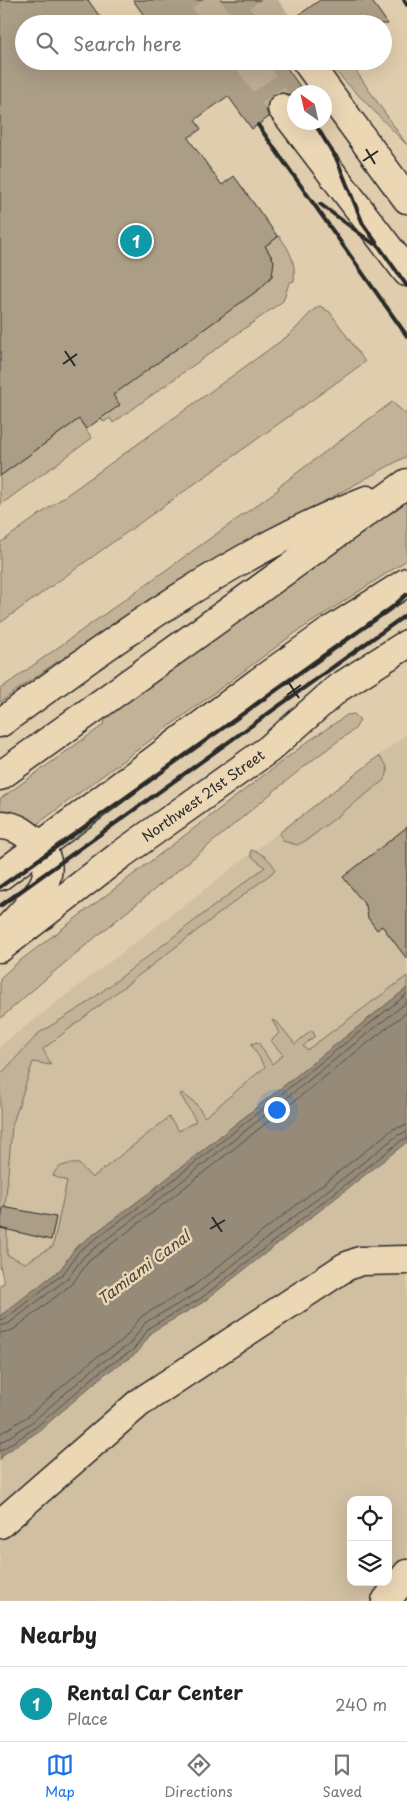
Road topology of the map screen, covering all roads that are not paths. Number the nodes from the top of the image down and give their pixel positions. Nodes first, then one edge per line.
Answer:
1 (313, 70) edge
2 (282, 108) tunnel mouth
3 (407, 199) edge
4 (407, 272) edge
5 (404, 485) edge
6 (407, 582) edge
7 (407, 644) edge
8 (0, 723) edge
9 (0, 776) edge
10 (0, 825) edge
11 (38, 845) junction
12 (0, 876) edge
13 (0, 937) edge
14 (0, 948) edge
15 (407, 1260) edge
16 (0, 1524) edge
17 (407, 1574) edge
18 (386, 1601) edge

1 - 3 main road
2 - 4 main road
5 - 8 main road
5 - 9 main road
6 - 11 main road
7 - 14 main road, Northwest 21st Street
10 - 11 main road
11 - 12 main road
11 - 13 main road
15 - 16 main road
17 - 18 main road

